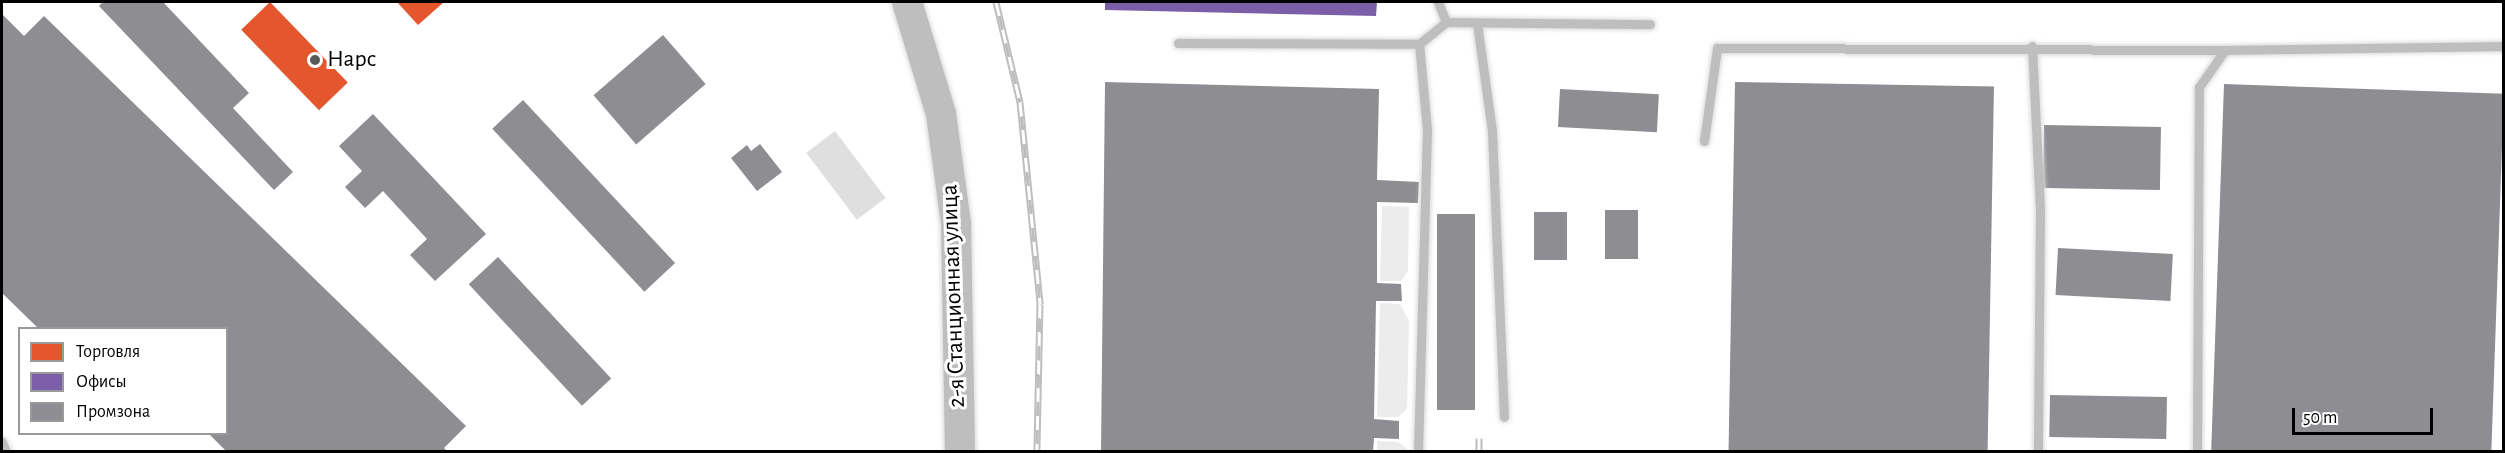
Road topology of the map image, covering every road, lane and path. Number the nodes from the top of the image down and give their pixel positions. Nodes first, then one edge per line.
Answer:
1 (907, 2) edge
2 (1437, 2) edge
3 (1446, 22) junction
4 (1477, 23) junction
5 (1650, 24) dead end
6 (1178, 43) dead end
7 (1419, 44) junction
8 (2504, 45) edge
9 (2032, 46) junction
10 (2225, 50) junction
11 (1704, 141) dead end
12 (1504, 417) dead end
13 (2, 442) edge
14 (6, 452) edge
15 (960, 452) edge
16 (1418, 452) edge
17 (2038, 452) edge
18 (2197, 452) edge

1 - 15 main road, 2-я Станционная улица
2 - 3 lane
3 - 4 lane
3 - 7 lane
4 - 5 lane
4 - 12 lane
6 - 7 lane
7 - 16 lane
8 - 10 lane
9 - 10 lane
9 - 11 lane
9 - 17 lane
10 - 18 lane
13 - 14 lane

